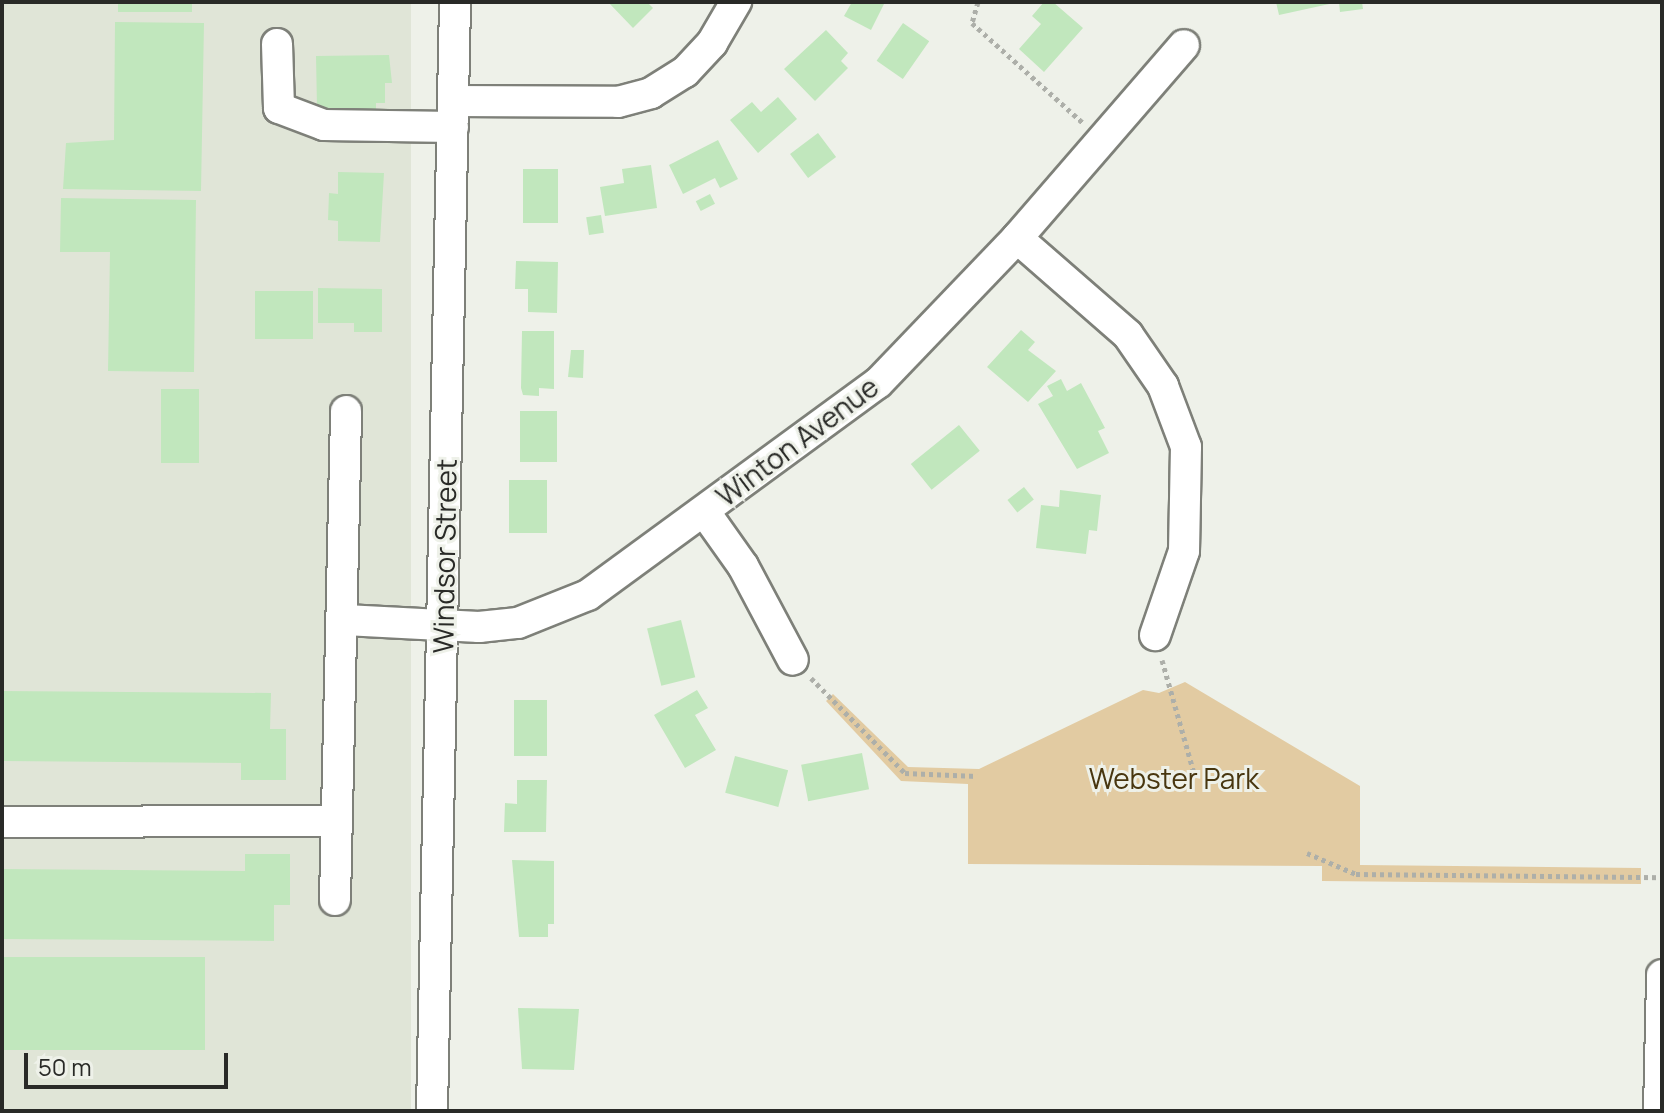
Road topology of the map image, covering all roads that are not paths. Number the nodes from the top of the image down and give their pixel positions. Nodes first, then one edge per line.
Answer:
1 (455, 2) edge
2 (736, 2) edge
3 (277, 44) dead end
4 (1184, 45) dead end
5 (453, 114) junction
6 (1017, 238) junction
7 (346, 411) dead end
8 (704, 511) junction
9 (345, 620) junction
10 (442, 626) junction
11 (1155, 635) road end
12 (793, 660) road end
13 (336, 821) junction
14 (2, 822) edge
15 (335, 900) dead end
16 (1662, 975) edge
17 (432, 1111) edge
18 (1659, 1111) edge

1 - 5 street, Windsor Street
2 - 5 street
3 - 5 street
4 - 6 street, Winton Avenue
5 - 10 street, Windsor Street
6 - 8 street, Winton Avenue
6 - 11 street
7 - 9 street
8 - 10 street, Winton Avenue
8 - 12 street
9 - 10 street, Winton Avenue
9 - 13 street
10 - 17 street, Windsor Street
13 - 14 street
13 - 15 street
16 - 18 street

